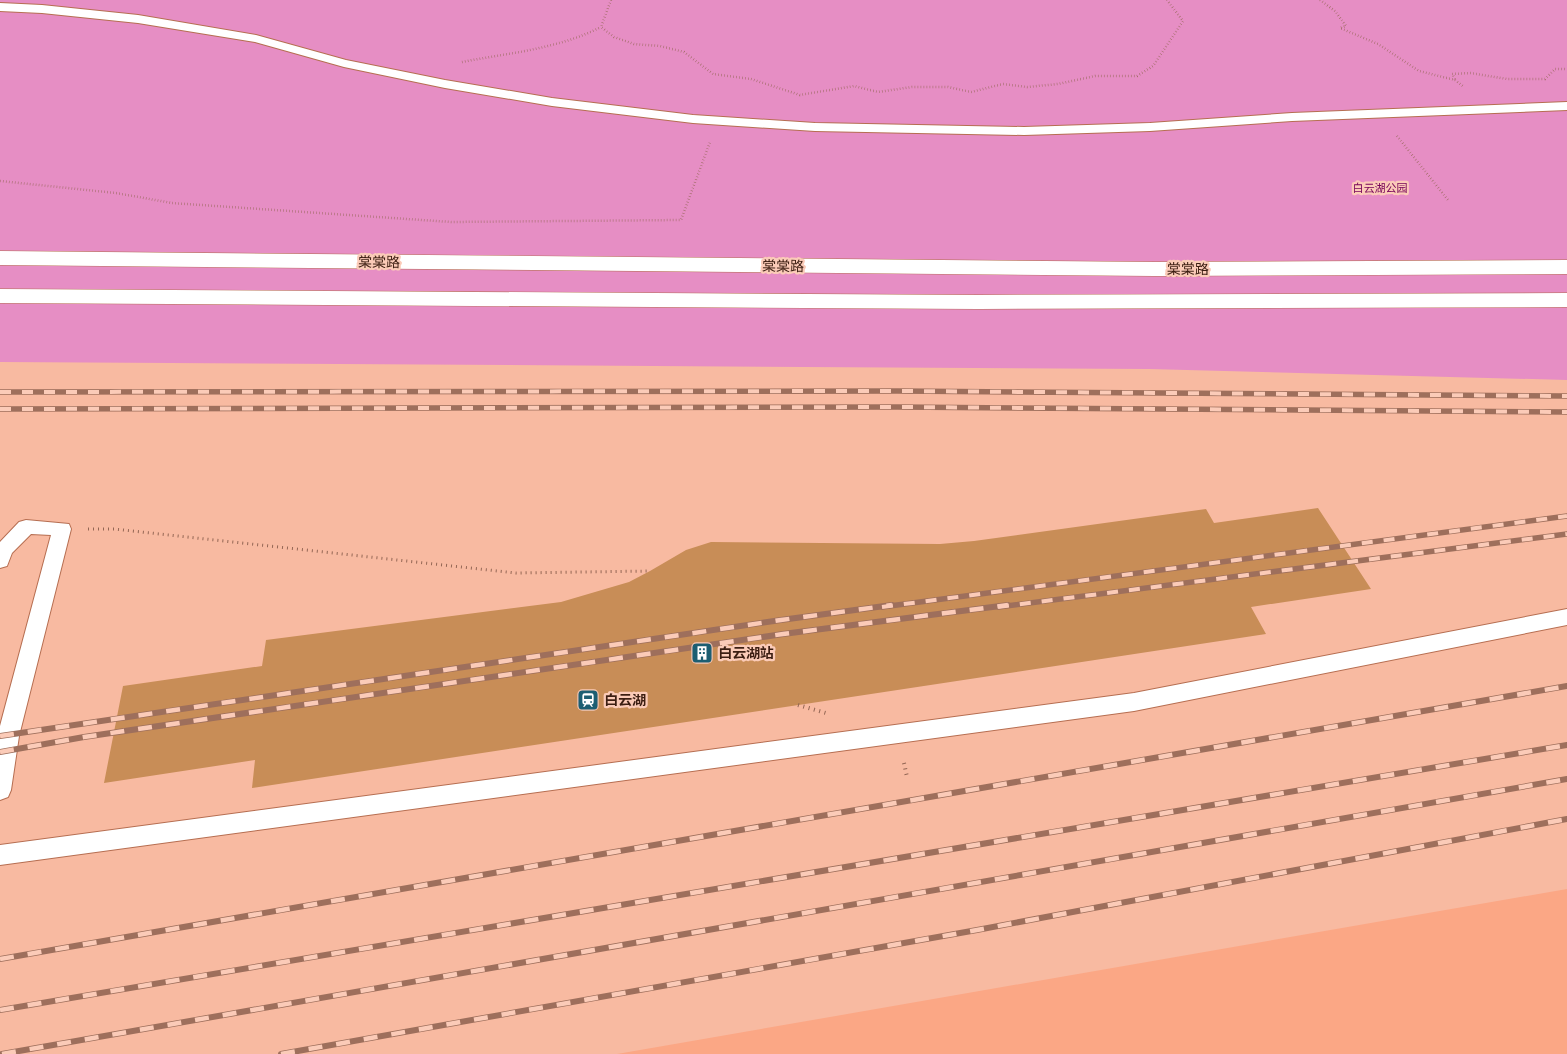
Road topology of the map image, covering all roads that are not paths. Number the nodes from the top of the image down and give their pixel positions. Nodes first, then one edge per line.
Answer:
1 (0, 7) edge
2 (1567, 106) edge
3 (0, 258) edge
4 (1567, 267) edge
5 (0, 296) edge
6 (1567, 300) edge
7 (0, 561) edge
8 (1567, 617) edge
9 (0, 790) edge
10 (0, 855) edge

1 - 2 lane
3 - 4 street, 棠棠路
5 - 6 street
7 - 9 lane
8 - 10 lane

